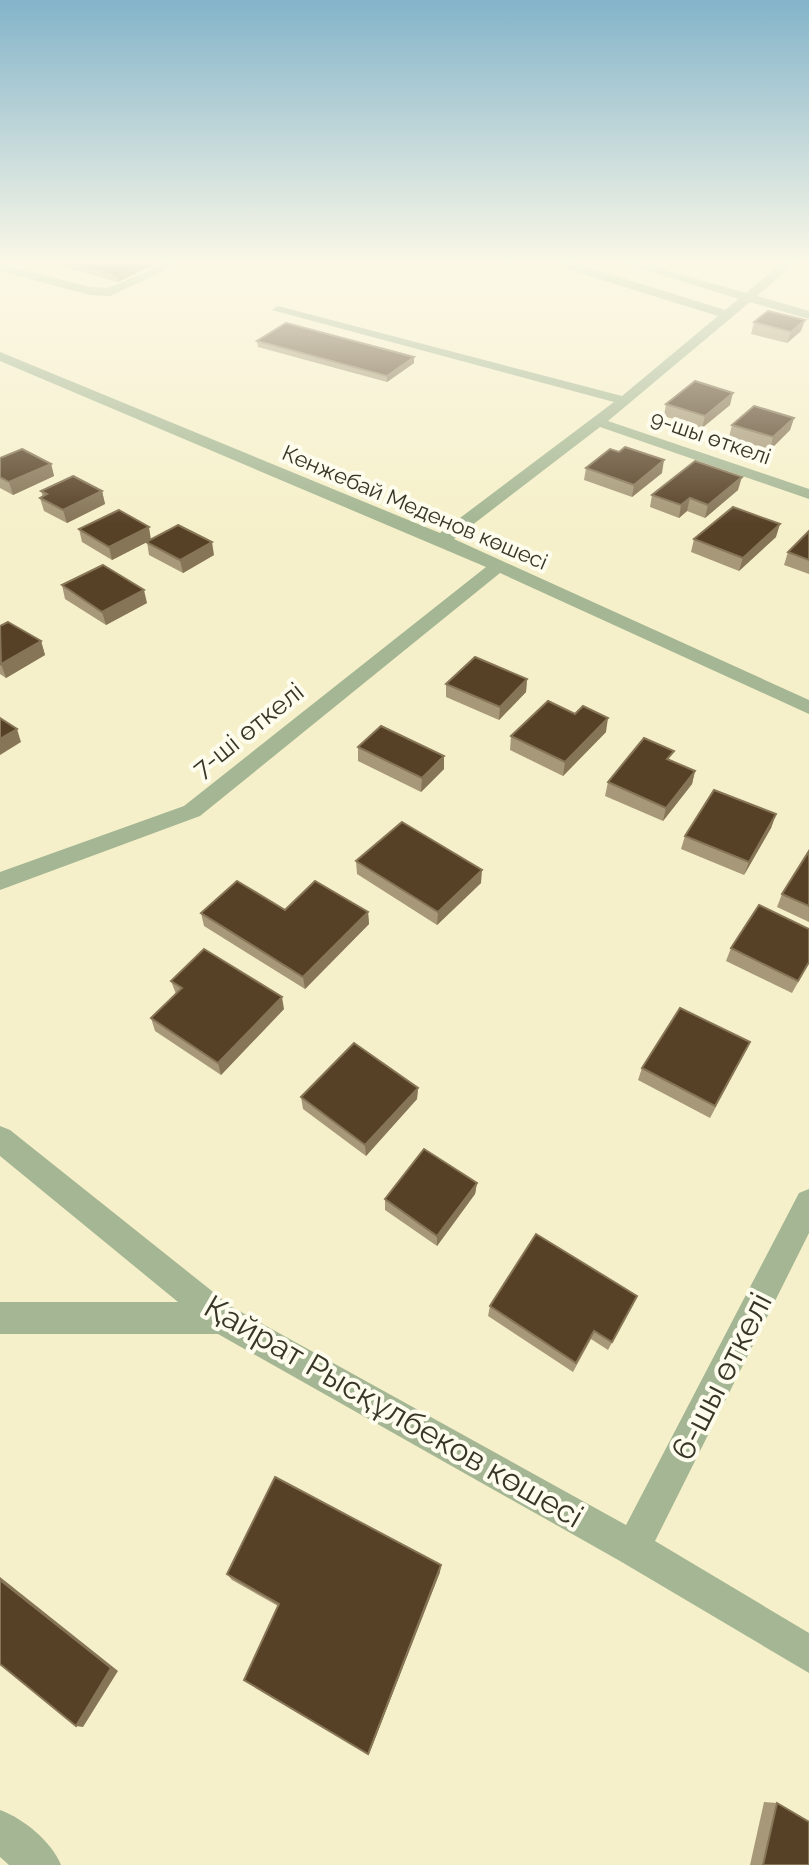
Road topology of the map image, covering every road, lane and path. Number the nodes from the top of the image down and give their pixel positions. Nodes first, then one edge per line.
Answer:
1 (431, 350) edge
2 (686, 350) edge
3 (0, 356) edge
4 (625, 401) junction
5 (598, 422) junction
6 (809, 494) edge
7 (442, 540) junction
8 (498, 566) junction
9 (809, 708) edge
10 (0, 881) edge
11 (0, 1139) edge
12 (809, 1203) edge
13 (0, 1318) edge
14 (221, 1318) junction
15 (633, 1548) junction
16 (809, 1654) edge
17 (0, 1830) edge
18 (40, 1865) edge

1 - 4 street
2 - 4 street
3 - 7 street, Кенжебай Меденов көшесі
4 - 5 street
5 - 6 street, 9-шы өткелі
5 - 7 street
7 - 8 street, Кенжебай Меденов көшесі
8 - 9 street, Кенжебай Меденов көшесі
8 - 10 street, 7-ші өткелі
11 - 14 street, Қайрат Рысқұлбеков көшесі
12 - 15 street, 6-шы өткелі
13 - 14 street
14 - 15 street, Қайрат Рысқұлбеков көшесі
15 - 16 street, Қайрат Рысқұлбеков көшесі
17 - 18 street

